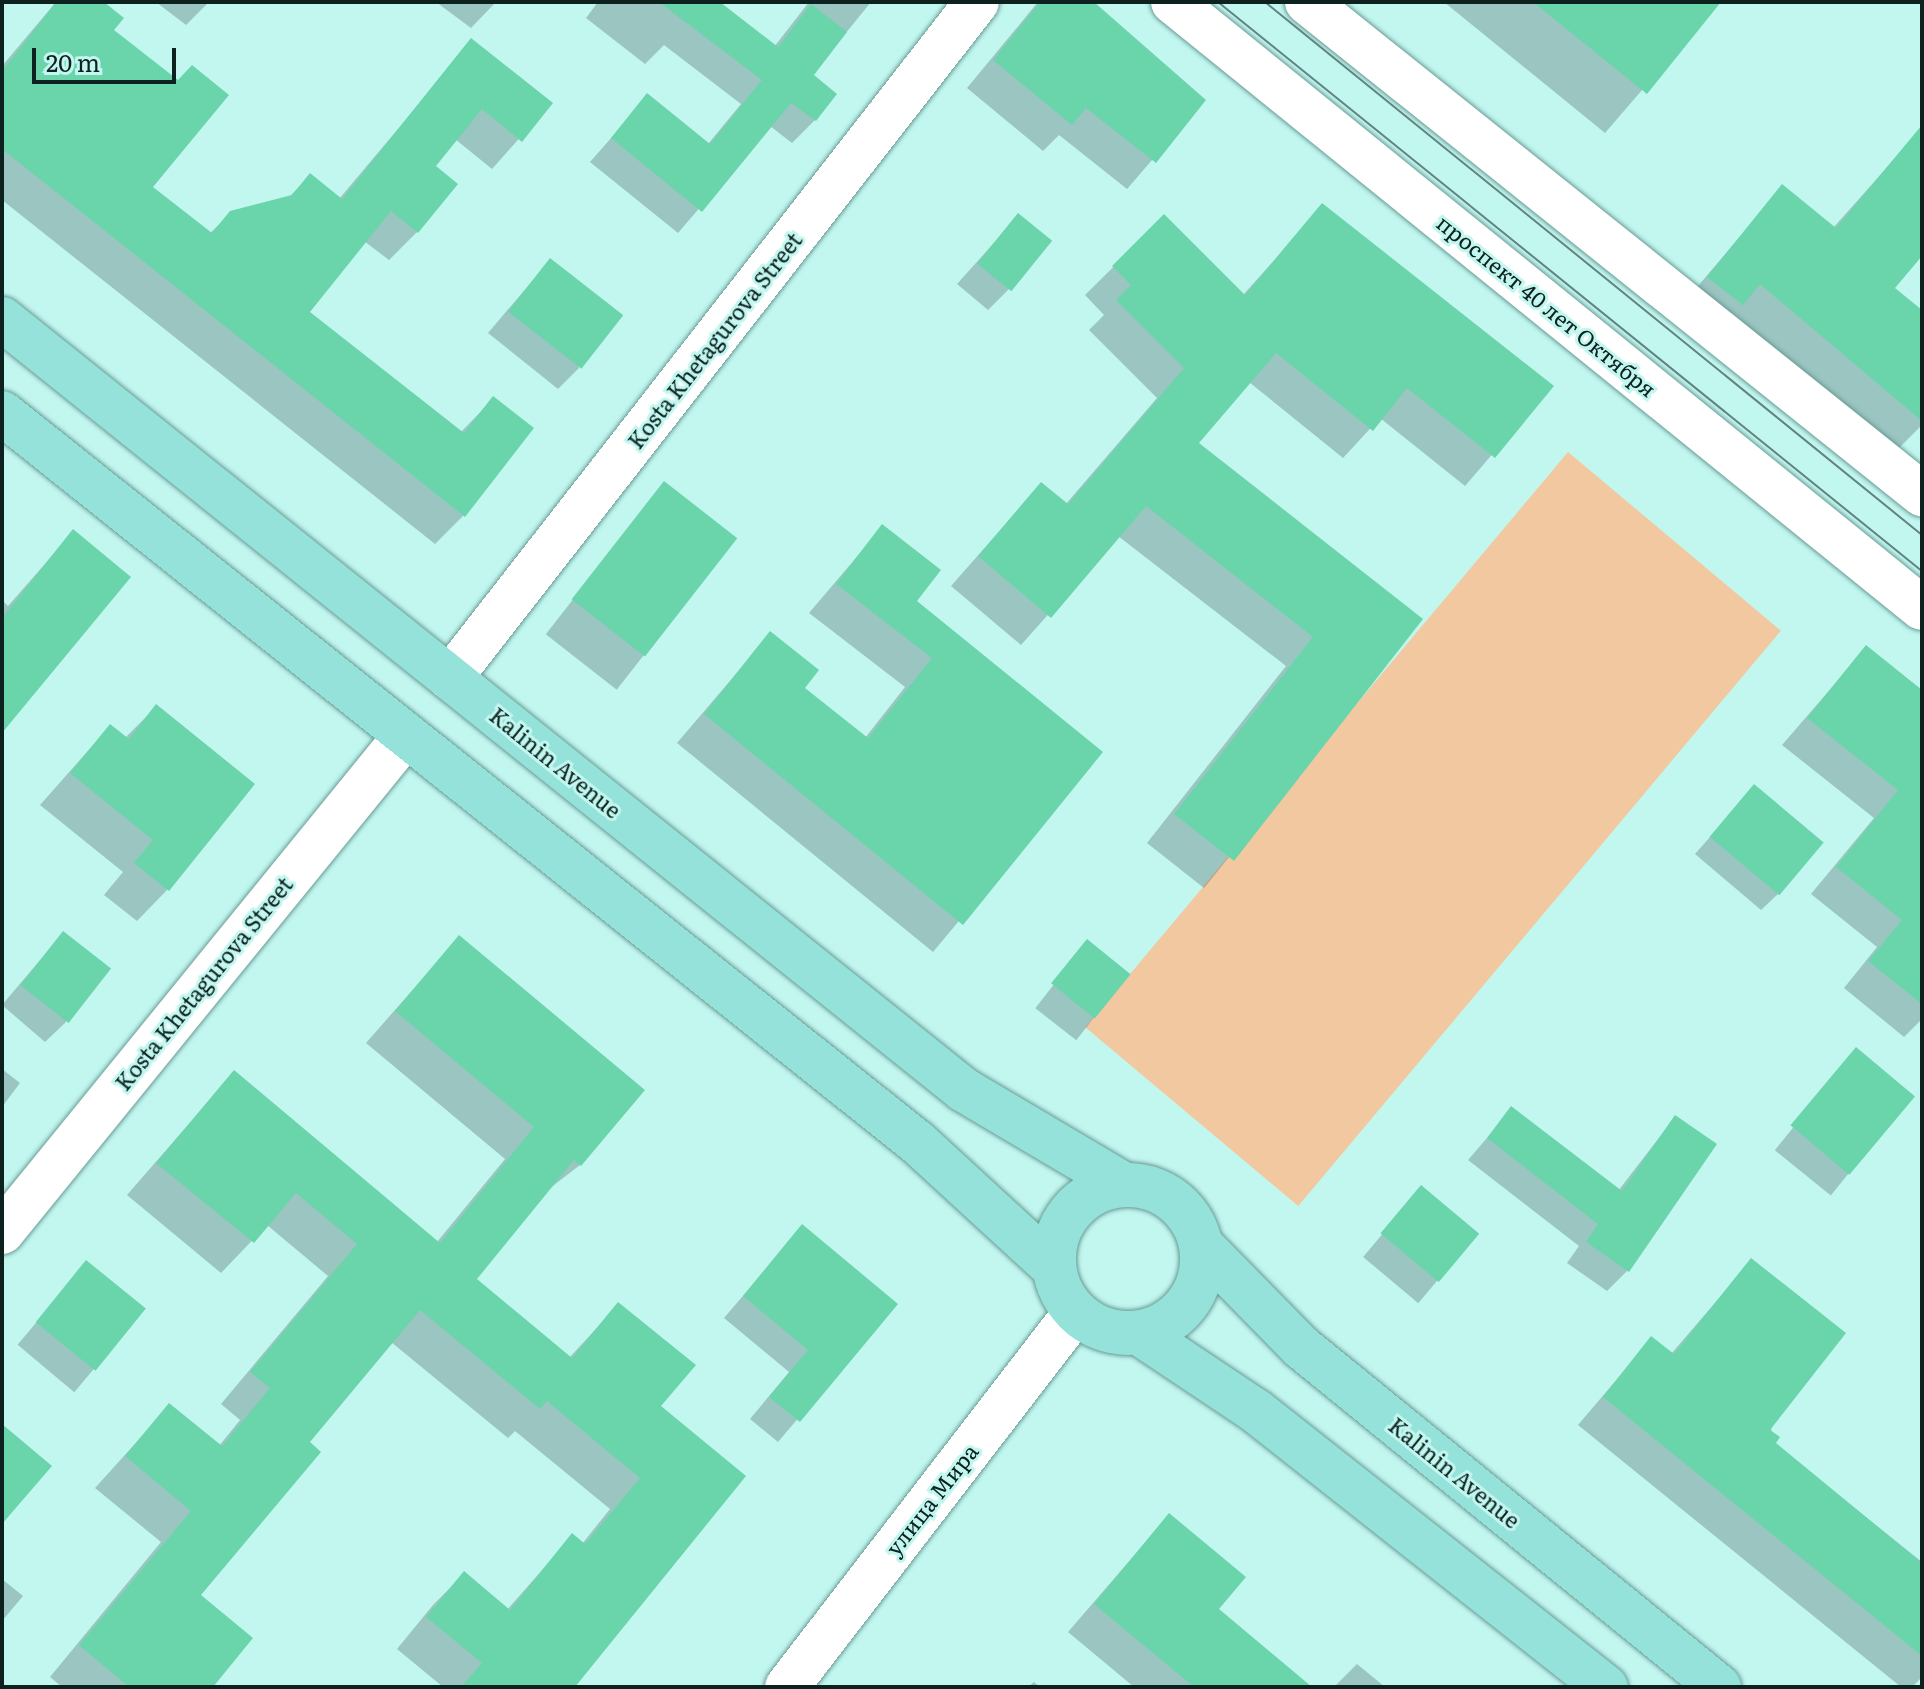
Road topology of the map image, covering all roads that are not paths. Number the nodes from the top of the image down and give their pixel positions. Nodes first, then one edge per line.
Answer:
1 (977, 2) edge
2 (1173, 2) edge
3 (1307, 2) edge
4 (2, 319) edge
5 (2, 413) edge
6 (1922, 494) edge
7 (1922, 608) edge
8 (450, 678) junction
9 (406, 735) junction
10 (1123, 1184) junction
11 (2, 1232) edge
12 (1202, 1246) junction
13 (1054, 1268) junction
14 (1076, 1312) junction
15 (1139, 1333) junction
16 (787, 1687) edge
17 (1606, 1687) edge
18 (1719, 1687) edge

1 - 8 street, Kosta Khetagurova Street
2 - 7 street, проспект 40 лет Октября
3 - 6 street
4 - 8 main road, Kalinin Avenue
5 - 9 main road
8 - 10 main road, Kalinin Avenue
9 - 11 street, Kosta Khetagurova Street
9 - 13 main road
10 - 12 main road
10 - 13 main road
12 - 15 main road
12 - 18 main road, Kalinin Avenue
13 - 14 main road
14 - 15 main road
14 - 16 street, улица Мира
15 - 17 main road

